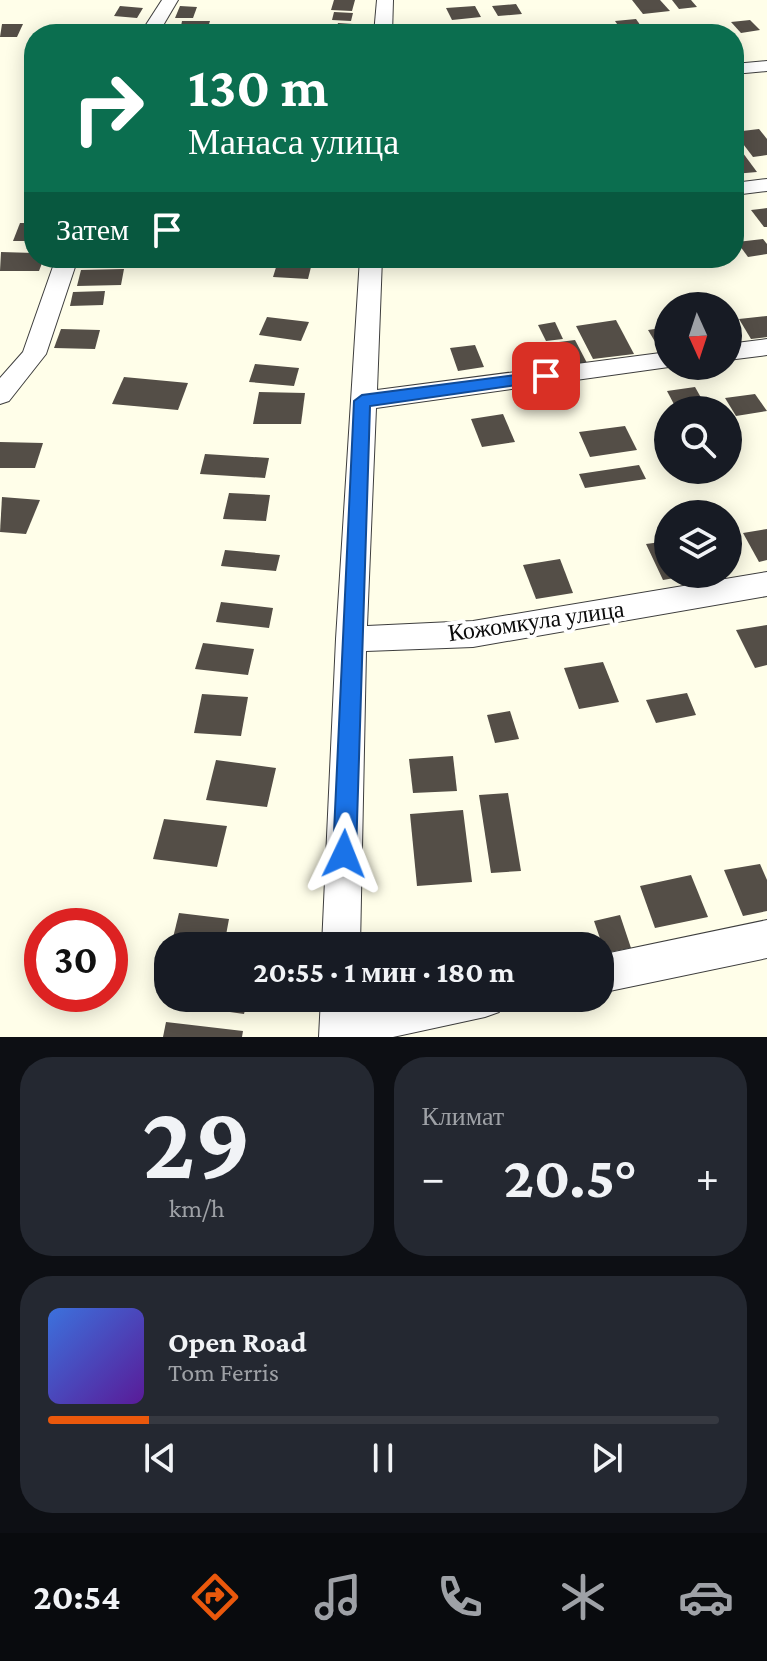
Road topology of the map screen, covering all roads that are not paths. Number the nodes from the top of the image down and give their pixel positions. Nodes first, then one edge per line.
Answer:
1 (170, 0) edge
2 (385, 0) edge
3 (155, 24) edge
4 (384, 24) edge
5 (767, 66) edge
6 (744, 68) edge
7 (767, 185) edge
8 (744, 188) edge
9 (64, 268) edge
10 (370, 268) edge
11 (767, 347) edge
12 (742, 350) edge
13 (654, 362) edge
14 (0, 395) edge
15 (362, 401) junction
16 (767, 584) edge
17 (351, 639) junction
18 (341, 932) edge
19 (767, 939) edge
20 (614, 971) edge
21 (396, 1012) edge
22 (339, 1021) edge

1 - 3 street
2 - 4 street
5 - 6 street
7 - 8 street
9 - 14 street
10 - 15 street
11 - 12 street
13 - 15 street
15 - 17 street
16 - 17 street, Кожомкула улица
17 - 18 street
19 - 20 street
21 - 22 street

